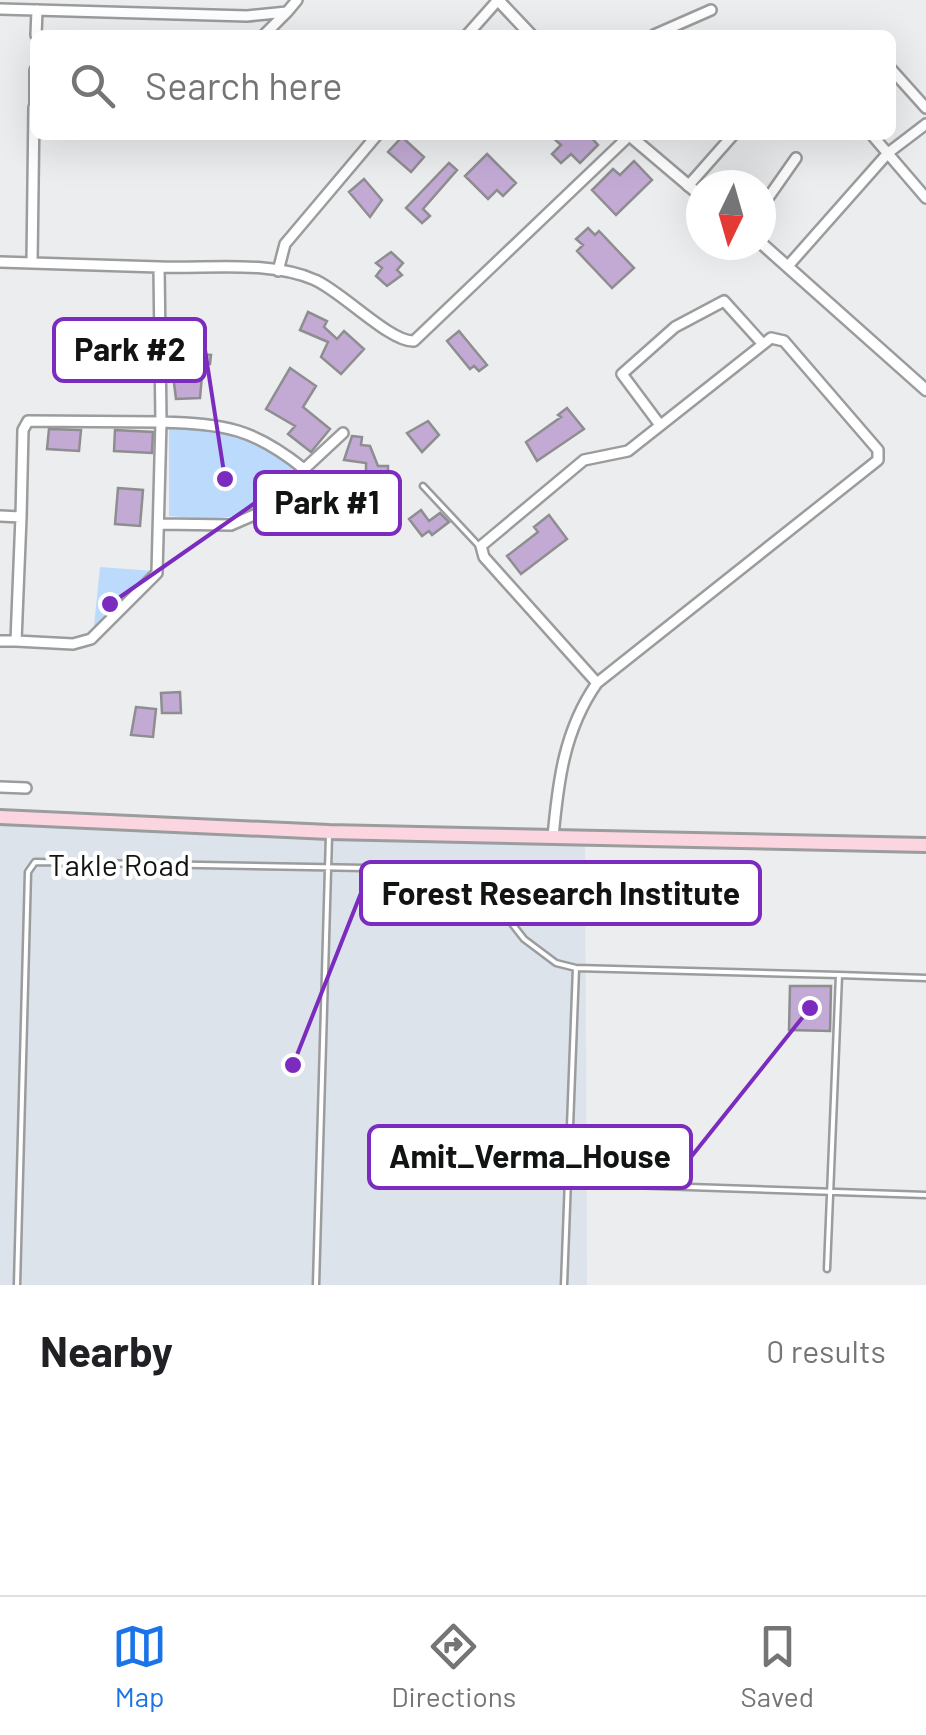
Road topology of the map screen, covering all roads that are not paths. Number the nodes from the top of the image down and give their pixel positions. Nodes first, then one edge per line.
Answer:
1 (297, 0) edge
2 (498, 0) edge
3 (0, 9) edge
4 (36, 10) junction
5 (711, 10) dead end
6 (287, 12) junction
7 (36, 30) edge
8 (269, 30) edge
9 (471, 30) edge
10 (526, 30) edge
11 (665, 30) edge
12 (896, 75) edge
13 (926, 108) edge
14 (926, 124) edge
15 (34, 140) edge
16 (373, 140) edge
17 (625, 140) edge
18 (636, 140) edge
19 (729, 140) edge
20 (876, 140) edge
21 (888, 154) junction
22 (796, 158) dead end
23 (702, 170) edge
24 (686, 184) edge
25 (776, 187) edge
26 (926, 198) edge
27 (776, 256) edge
28 (0, 262) edge
29 (32, 263) junction
30 (788, 266) junction
31 (159, 267) junction
32 (278, 270) junction
33 (762, 342) junction
34 (926, 390) edge
35 (161, 422) junction
36 (660, 425) junction
37 (343, 433) dead end
38 (304, 469) junction
39 (424, 486) dead end
40 (0, 516) edge
41 (21, 517) junction
42 (160, 524) junction
43 (481, 548) junction
44 (0, 641) edge
45 (16, 641) junction
46 (597, 683) junction
47 (0, 787) edge
48 (26, 788) dead end
49 (0, 817) edge
50 (329, 832) junction
51 (553, 838) junction
52 (926, 845) edge
53 (328, 868) junction
54 (576, 968) junction
55 (839, 975) junction
56 (926, 978) edge
57 (568, 1182) junction
58 (830, 1192) junction
59 (926, 1195) edge
60 (828, 1269) dead end
61 (17, 1285) edge
62 (316, 1285) edge
63 (564, 1285) edge

1 - 6 street
2 - 9 street
2 - 10 street
3 - 4 street
4 - 6 street
4 - 7 street
5 - 11 street
6 - 8 street
12 - 13 street
14 - 21 street
15 - 29 street
16 - 32 street
17 - 32 street
18 - 24 street
19 - 23 street
20 - 21 street
21 - 26 street
21 - 30 street
22 - 25 street
27 - 30 street
28 - 29 street
29 - 31 street
30 - 34 street
31 - 32 street
31 - 35 street
33 - 36 street
33 - 36 street
33 - 46 street
35 - 38 street
35 - 41 street
35 - 42 street
36 - 43 street
37 - 38 street
38 - 42 street
39 - 43 lane
40 - 41 street
41 - 45 street
42 - 45 street
43 - 46 street
44 - 45 street
46 - 51 street
47 - 48 street
49 - 50 main road
50 - 51 main road
50 - 53 lane
51 - 52 main road
53 - 54 lane
53 - 61 lane, Takle Road
53 - 62 lane
54 - 55 lane
54 - 57 lane
55 - 56 lane
55 - 58 lane
57 - 58 lane
57 - 63 lane
58 - 59 lane
58 - 60 lane

